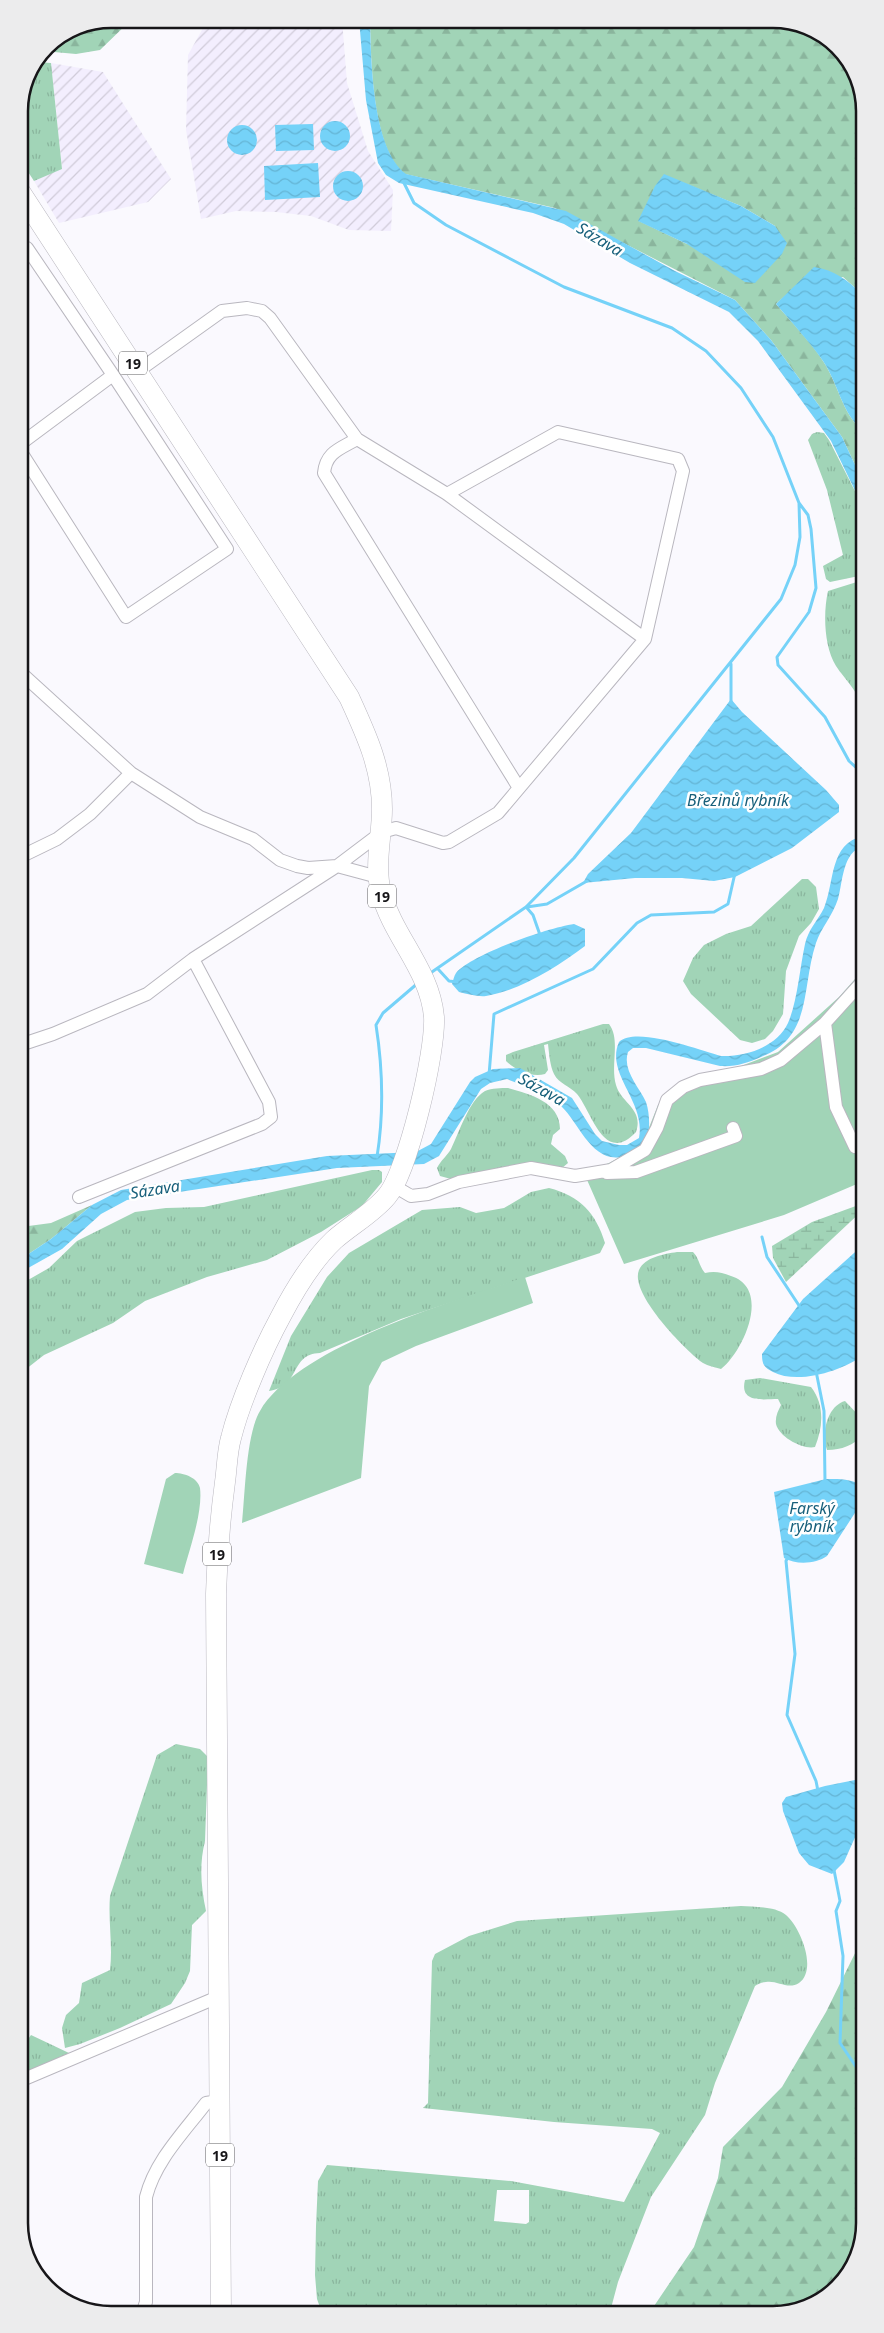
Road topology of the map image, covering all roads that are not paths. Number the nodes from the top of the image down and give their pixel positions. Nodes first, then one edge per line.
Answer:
1 (28, 204) edge
2 (28, 249) edge
3 (138, 371) junction
4 (113, 375) junction
5 (28, 438) edge
6 (357, 439) junction
7 (28, 463) edge
8 (447, 494) junction
9 (645, 639) junction
10 (28, 679) edge
11 (131, 773) junction
12 (519, 788) junction
13 (382, 832) junction
14 (28, 853) edge
15 (337, 866) junction
16 (378, 877) junction
17 (193, 959) junction
18 (856, 989) edge
19 (825, 1023) junction
20 (28, 1042) edge
21 (733, 1128) dead end
22 (855, 1147) dead end
23 (401, 1168) junction
24 (600, 1173) junction
25 (79, 1197) dead end
26 (218, 1996) junction
27 (28, 2077) edge
28 (219, 2101) junction
29 (145, 2305) edge
30 (221, 2305) edge

1 - 3 main road, 19
2 - 4 street
3 - 6 street
3 - 13 main road, 19
4 - 5 street
4 - 7 street
6 - 8 street
6 - 12 street
8 - 9 street
8 - 9 street
9 - 12 street
10 - 11 street
11 - 14 street
11 - 15 street
12 - 13 street
13 - 15 street
13 - 16 main road, 19
15 - 16 street
15 - 17 street
16 - 23 main road, 19
17 - 20 street
17 - 25 street
18 - 19 street
19 - 22 street
19 - 24 street
21 - 24 street
23 - 24 street
23 - 26 main road, 19
26 - 27 street
26 - 28 main road, 19
28 - 29 street
28 - 30 main road, 19

